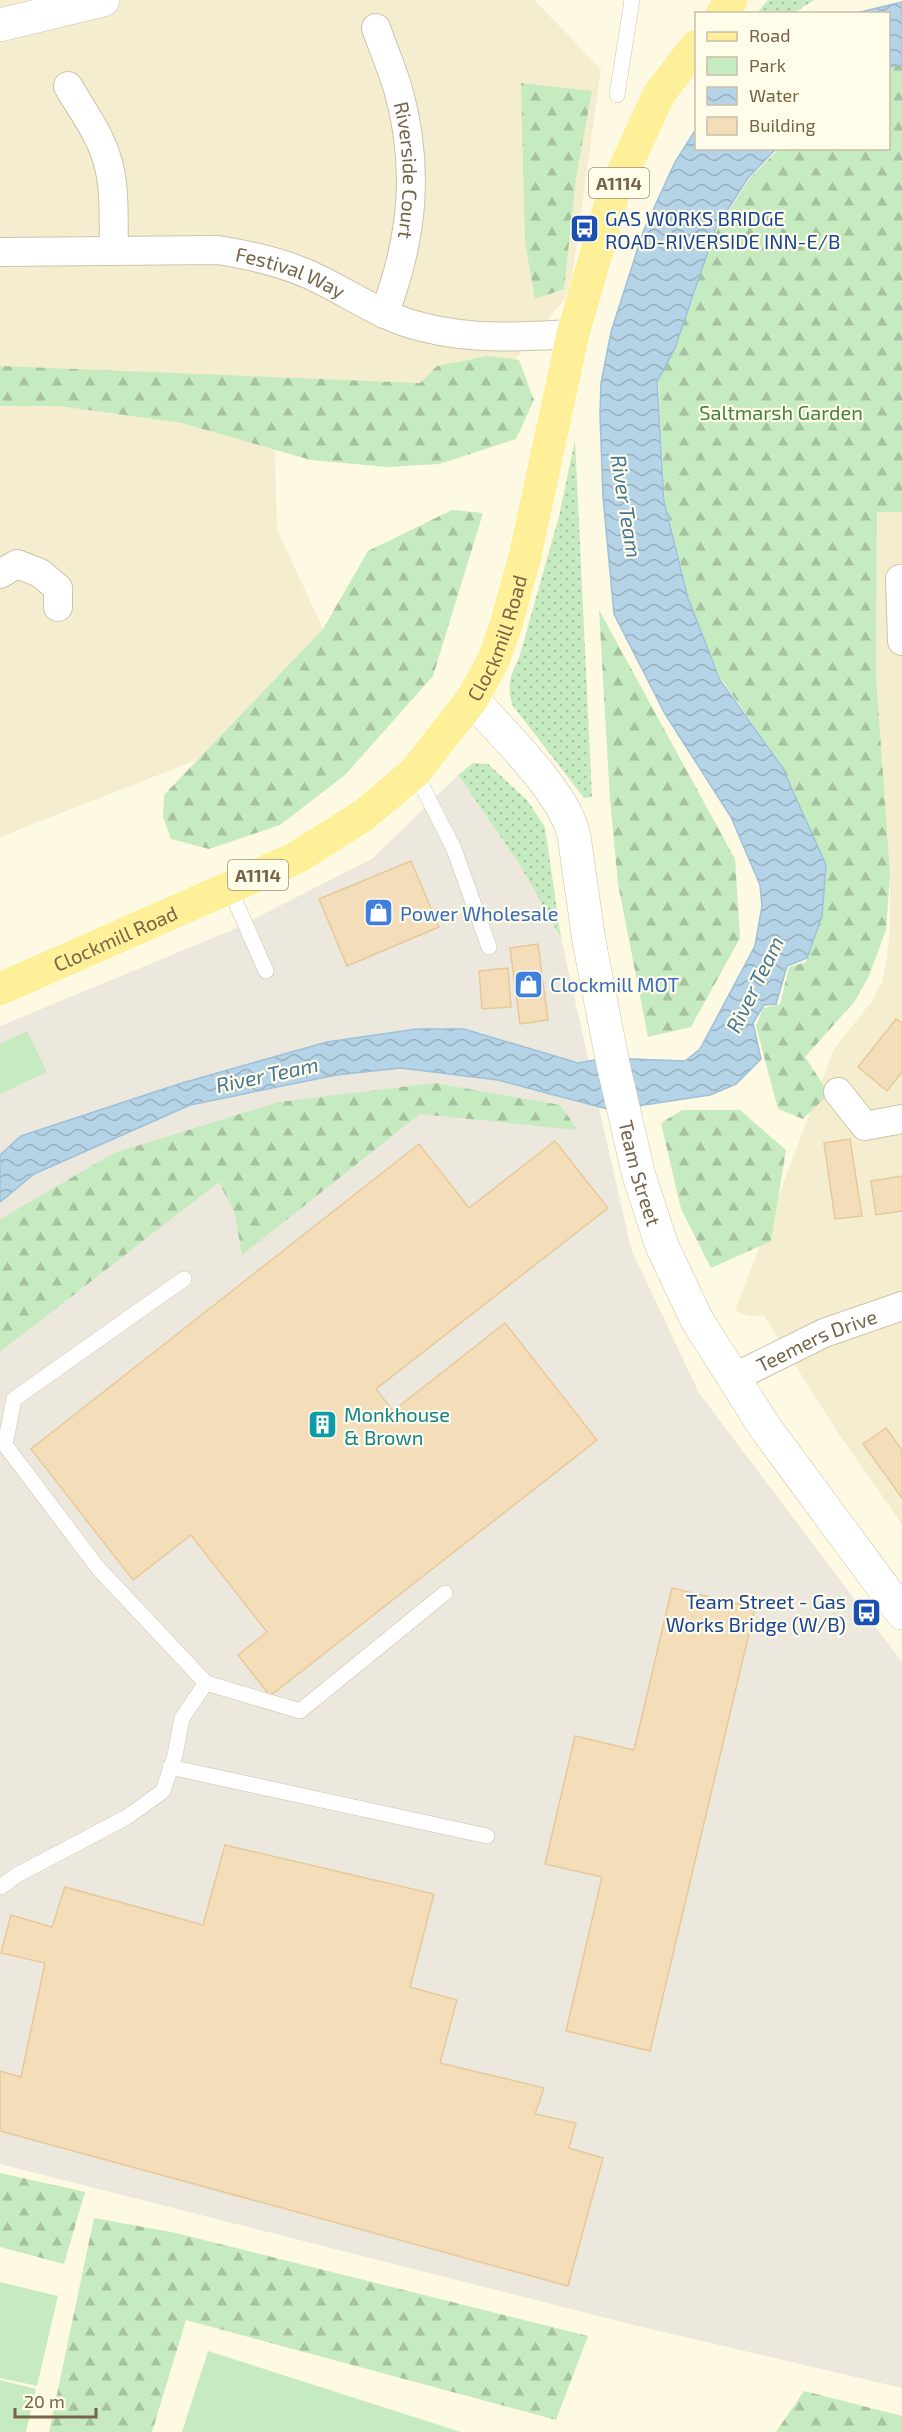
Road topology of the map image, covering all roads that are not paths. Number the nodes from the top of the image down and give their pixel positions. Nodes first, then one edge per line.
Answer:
1 (103, 0) edge
2 (632, 0) edge
3 (0, 25) edge
4 (376, 28) dead end
5 (695, 47) edge
6 (68, 86) dead end
7 (617, 95) dead end
8 (114, 250) junction
9 (0, 252) edge
10 (384, 314) junction
11 (573, 334) junction
12 (0, 574) edge
13 (901, 579) edge
14 (58, 607) dead end
15 (902, 641) edge
16 (472, 699) junction
17 (415, 772) junction
18 (229, 887) junction
19 (489, 947) dead end
20 (266, 971) dead end
21 (0, 989) edge
22 (838, 1092) dead end
23 (902, 1119) edge
24 (184, 1279) dead end
25 (902, 1306) edge
26 (733, 1378) junction
27 (445, 1593) dead end
28 (902, 1613) edge
29 (206, 1683) junction
30 (170, 1767) junction
31 (487, 1836) dead end
32 (0, 1887) edge

1 - 3 street
2 - 7 lane
4 - 10 street, Riverside Court
5 - 11 main road, Clockmill Road / A1114
6 - 8 street
8 - 9 street, Festival Way
8 - 10 street, Festival Way
10 - 11 street, Festival Way
11 - 16 main road, Clockmill Road / A1114
12 - 14 street
13 - 15 street
16 - 17 main road, Clockmill Road / A1114
16 - 26 street, Team Street
17 - 18 main road, Clockmill Road / A1114
17 - 19 lane
18 - 20 lane
18 - 21 main road, Clockmill Road / A1114
22 - 23 street
24 - 29 lane
25 - 26 street, Teemers Drive
26 - 28 street, Team Street
27 - 29 lane
29 - 30 lane
30 - 31 lane
30 - 32 lane

